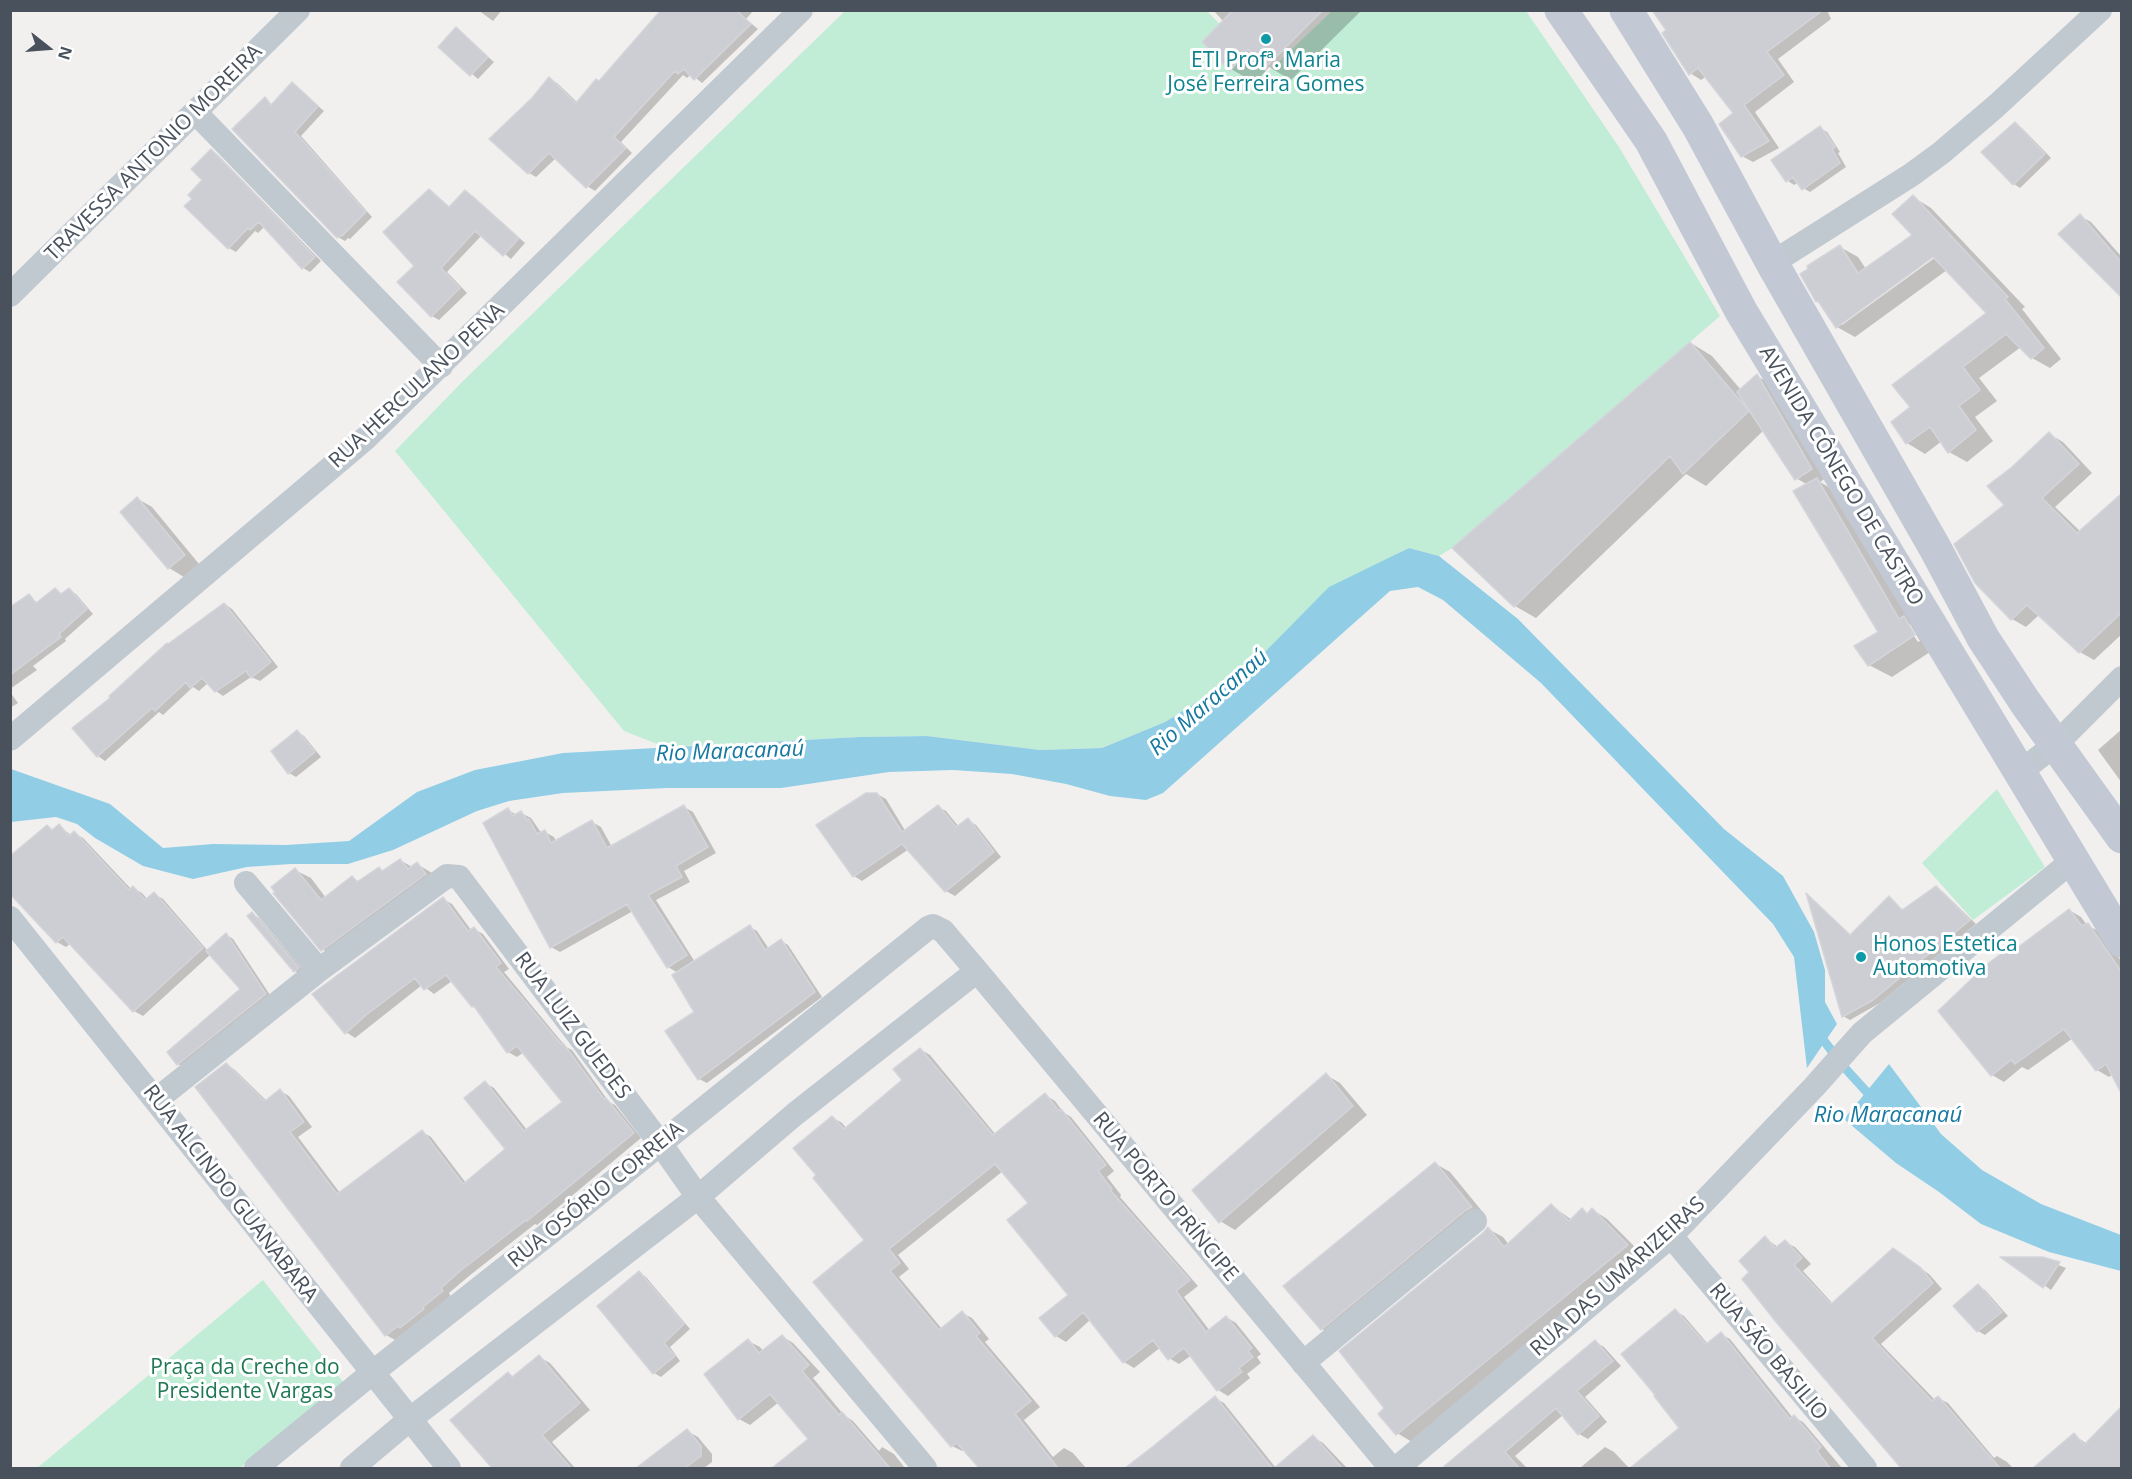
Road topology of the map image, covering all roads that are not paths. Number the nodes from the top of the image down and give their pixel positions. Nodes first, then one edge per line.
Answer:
1 (298, 10) edge
2 (801, 10) edge
3 (1561, 10) edge
4 (1626, 10) edge
5 (2100, 10) edge
6 (195, 112) junction
7 (1772, 263) junction
8 (10, 295) edge
9 (441, 366) junction
10 (2121, 678) edge
11 (10, 739) edge
12 (2056, 744) junction
13 (2020, 772) junction
14 (2121, 837) edge
15 (2072, 861) junction
16 (246, 883) dead end
17 (10, 918) edge
18 (938, 927) joint
19 (2121, 941) edge
20 (319, 970) junction
21 (977, 971) junction
22 (156, 1100) junction
23 (660, 1143) junction
24 (698, 1197) junction
25 (1475, 1221) dead end
26 (1671, 1236) junction
27 (1303, 1363) junction
28 (372, 1372) junction
29 (409, 1420) junction
30 (256, 1468) edge
31 (352, 1468) edge
32 (449, 1468) edge
33 (925, 1468) edge
34 (1391, 1468) edge
35 (1397, 1468) edge
36 (1864, 1468) edge

1 - 6 street, TRAVESSA ANTONIO MOREIRA
2 - 9 street, RUA HERCULANO PENA
3 - 13 main road, AVENIDA CÔNEGO DE CASTRO
4 - 7 main road, AVENIDA CÔNEGO DE CASTRO
5 - 7 street
6 - 8 street, TRAVESSA ANTONIO MOREIRA
6 - 9 street
7 - 12 main road, AVENIDA CÔNEGO DE CASTRO
9 - 11 street, RUA HERCULANO PENA
10 - 12 street
12 - 13 street
12 - 14 main road, AVENIDA CÔNEGO DE CASTRO
13 - 15 main road, AVENIDA CÔNEGO DE CASTRO
15 - 19 main road, AVENIDA CÔNEGO DE CASTRO
15 - 26 street, RUA DAS UMARIZEIRAS
16 - 20 street
17 - 22 street, RUA ALCINDO GUANABARA
18 - 21 street, RUA PORTO PRÍNCIPE
18 - 23 street, RUA OSÓRIO CORREIA
20 - 22 street, RUA LUIZ GUEDES
20 - 23 street, RUA LUIZ GUEDES
21 - 24 street
21 - 27 street, RUA PORTO PRÍNCIPE
22 - 28 street, RUA ALCINDO GUANABARA
23 - 24 street, RUA LUIZ GUEDES
23 - 28 street, RUA OSÓRIO CORREIA
24 - 29 street
24 - 33 street, RUA LUIZ GUEDES
25 - 27 street
26 - 35 street, RUA DAS UMARIZEIRAS
26 - 36 street, RUA SÃO BASILIO
27 - 34 street, RUA PORTO PRÍNCIPE
28 - 29 street, RUA ALCINDO GUANABARA
28 - 30 street, RUA OSÓRIO CORREIA
29 - 31 street
29 - 32 street, RUA ALCINDO GUANABARA

